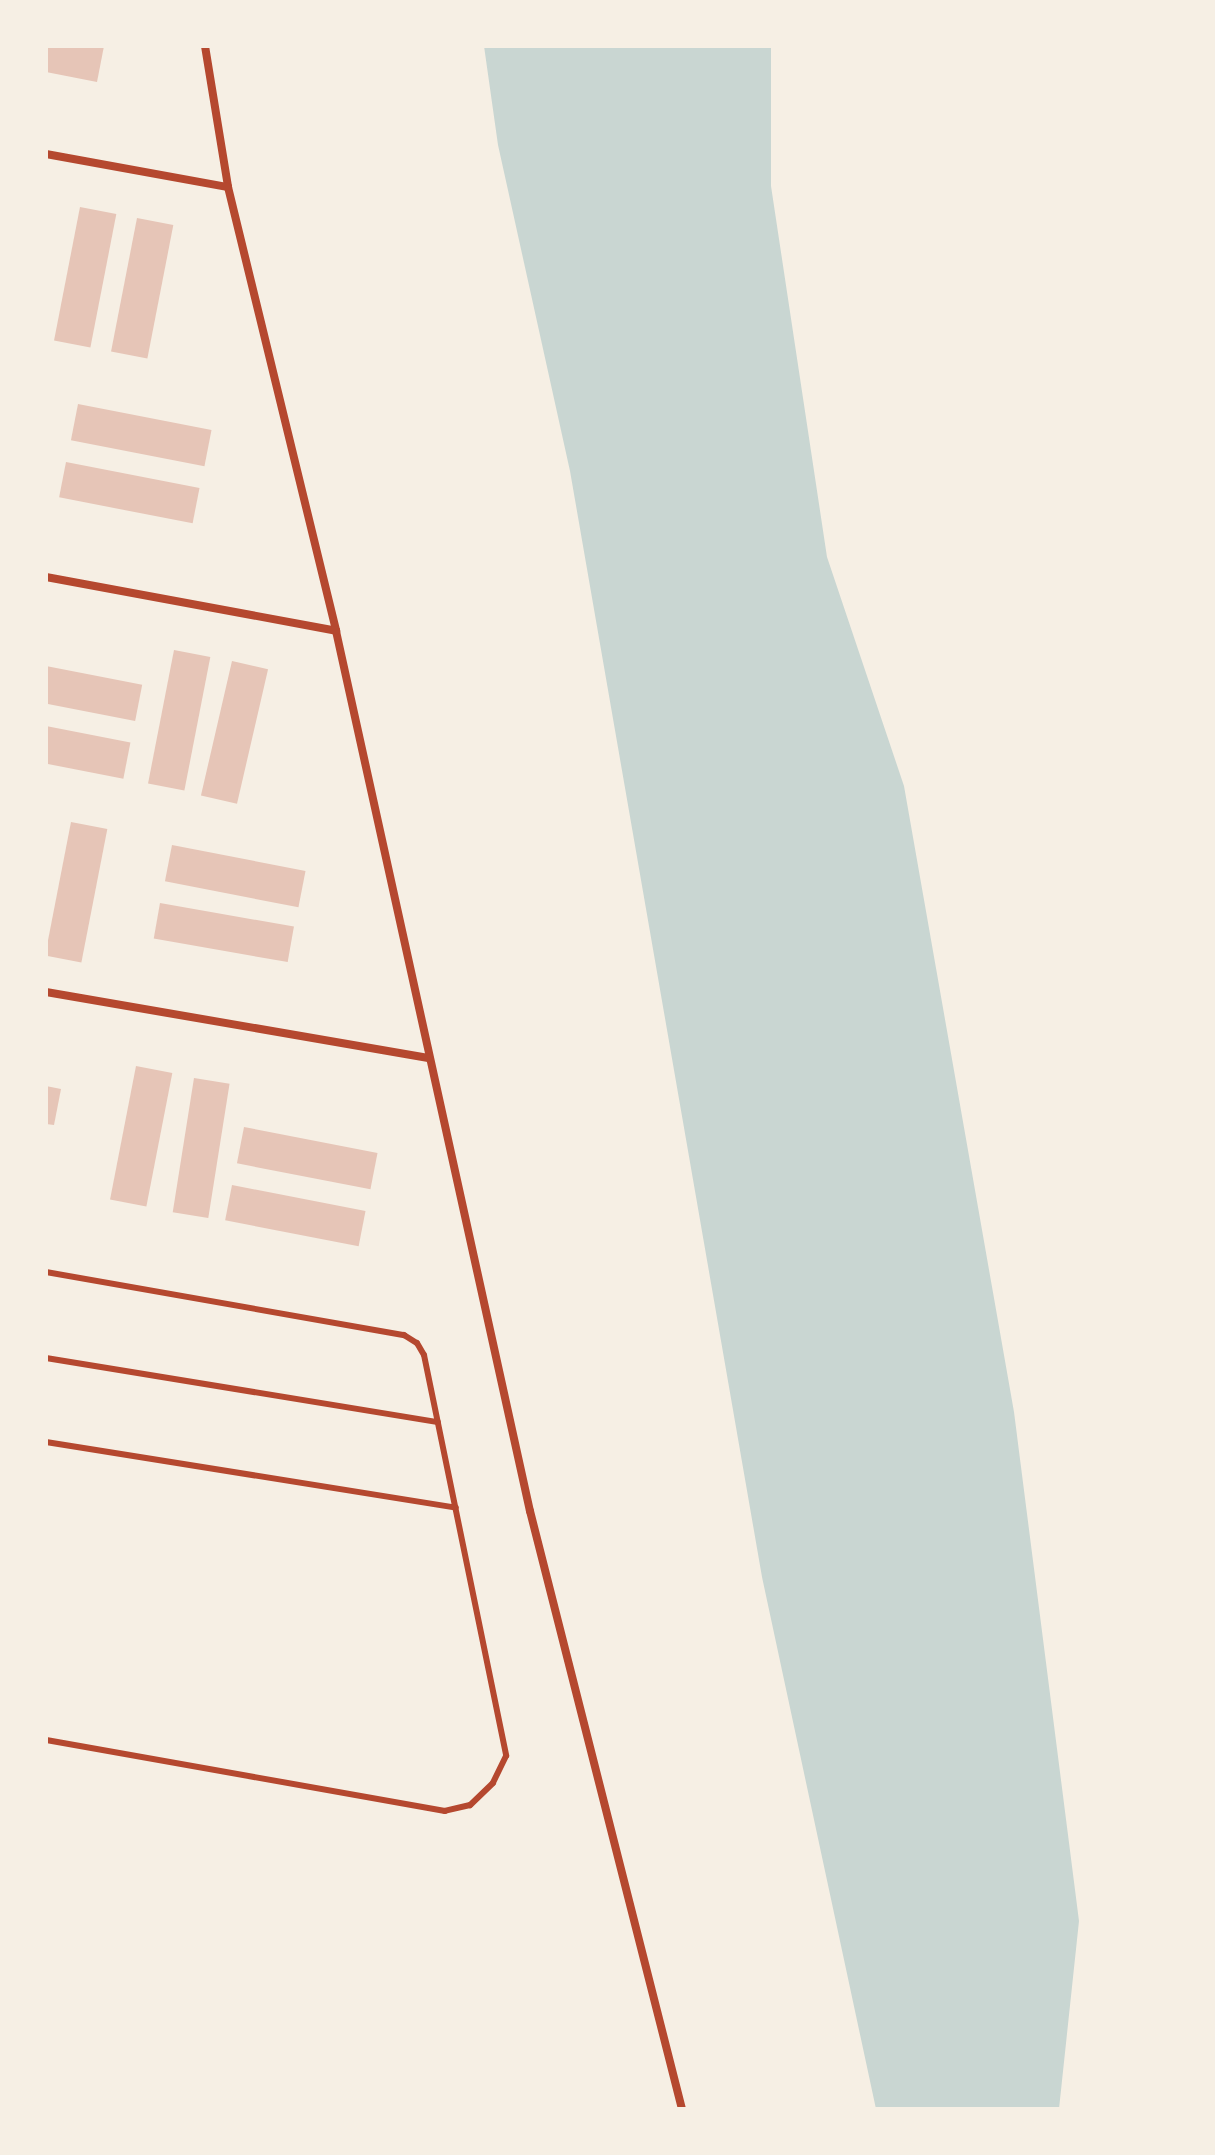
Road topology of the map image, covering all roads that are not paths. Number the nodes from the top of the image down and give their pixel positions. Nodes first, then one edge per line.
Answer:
1 (205, 46) edge
2 (46, 154) edge
3 (228, 187) junction
4 (46, 577) edge
5 (336, 631) junction
6 (46, 992) edge
7 (428, 1058) junction
8 (46, 1272) edge
9 (46, 1358) edge
10 (438, 1422) junction
11 (46, 1442) edge
12 (456, 1508) junction
13 (46, 1740) edge
14 (682, 2109) edge

1 - 3 street
2 - 3 street
3 - 5 street
4 - 5 street
5 - 7 street
6 - 7 street
7 - 14 street
8 - 10 lane
9 - 10 lane
10 - 12 lane
11 - 12 lane
12 - 13 lane

